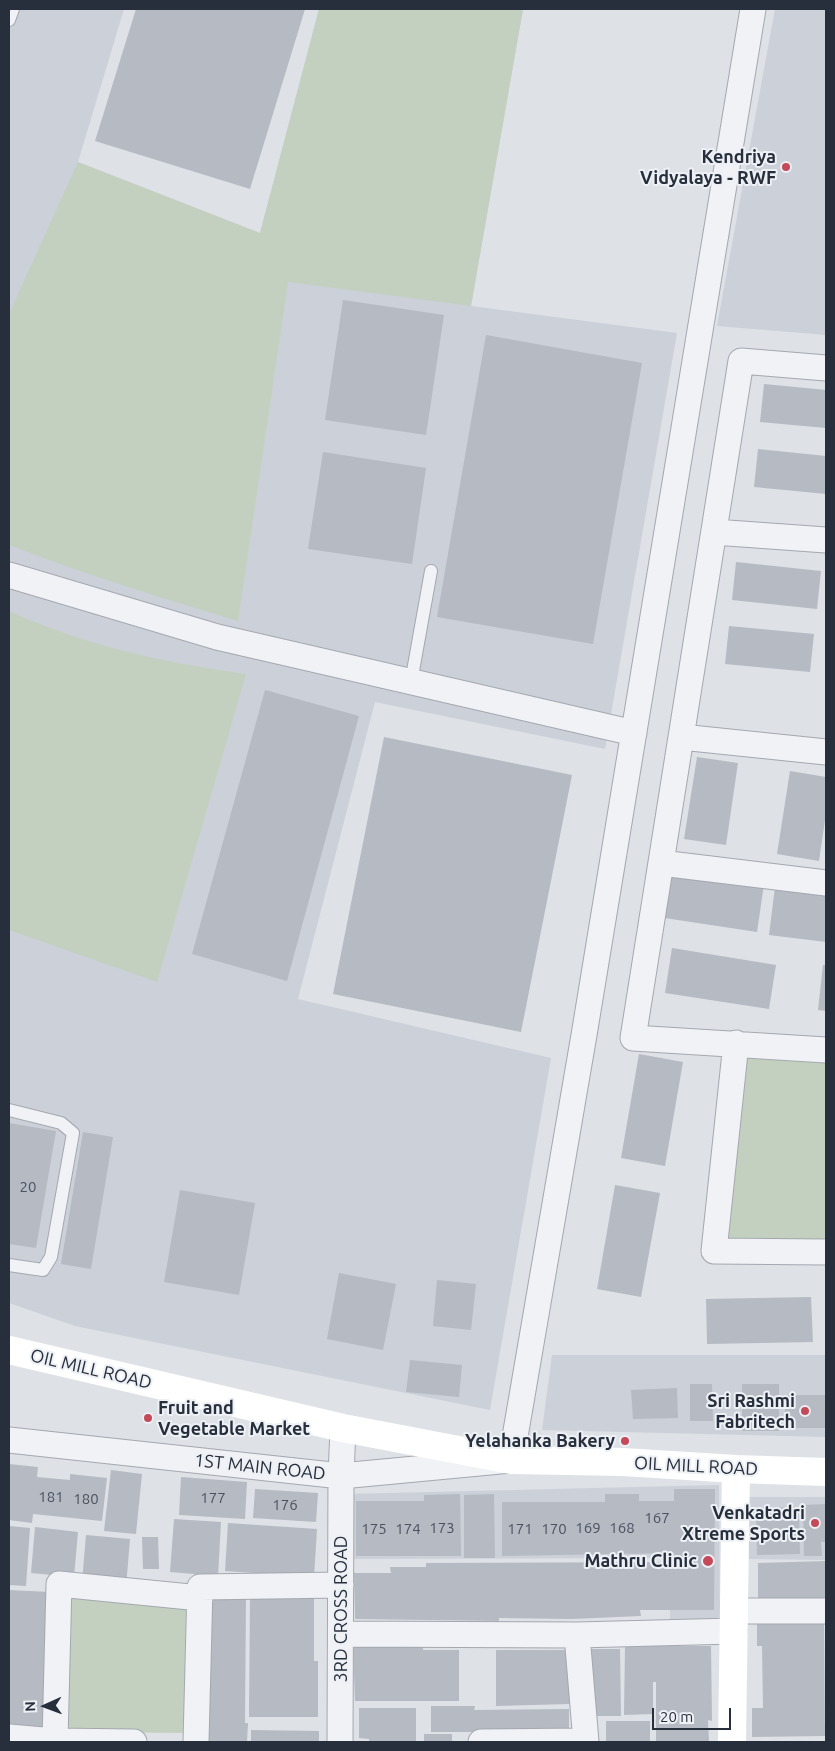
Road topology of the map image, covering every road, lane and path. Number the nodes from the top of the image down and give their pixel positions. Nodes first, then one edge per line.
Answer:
1 (13, 9) edge
2 (753, 9) edge
3 (9, 20) edge
4 (826, 368) edge
5 (714, 532) junction
6 (826, 540) edge
7 (431, 570) dead end
8 (9, 576) edge
9 (411, 682) junction
10 (634, 733) junction
11 (681, 738) junction
12 (826, 752) edge
13 (661, 863) junction
14 (826, 883) edge
15 (736, 1043) junction
16 (826, 1050) edge
17 (9, 1110) edge
18 (826, 1252) edge
19 (9, 1265) edge
20 (9, 1350) edge
21 (343, 1428) junction
22 (9, 1440) edge
23 (511, 1460) junction
24 (736, 1469) junction
25 (826, 1472) edge
26 (341, 1476) junction
27 (341, 1585) junction
28 (200, 1598) junction
29 (826, 1610) edge
30 (734, 1621) junction
31 (341, 1634) junction
32 (577, 1635) junction
33 (9, 1738) edge
34 (55, 1741) junction
35 (134, 1742) edge
36 (196, 1742) edge
37 (340, 1742) edge
38 (481, 1742) edge
39 (586, 1742) edge
40 (732, 1742) edge

1 - 3 lane
2 - 10 street
4 - 5 street
5 - 6 street
5 - 11 street
7 - 9 lane
8 - 9 street
9 - 10 street
10 - 23 street
11 - 12 street
11 - 13 street
13 - 14 street
13 - 15 street
15 - 16 street
15 - 18 street
17 - 19 lane
20 - 21 main road, OIL MILL ROAD
21 - 23 main road, OIL MILL ROAD
21 - 26 street, 3RD CROSS ROAD
22 - 26 street, 1ST MAIN ROAD
23 - 24 main road, OIL MILL ROAD
23 - 26 street, 1ST MAIN ROAD
24 - 25 main road, OIL MILL ROAD
24 - 30 main road
26 - 27 street, 3RD CROSS ROAD
27 - 28 street
27 - 31 street, 3RD CROSS ROAD
28 - 34 street
28 - 36 street
29 - 30 street
30 - 32 street
30 - 40 main road
31 - 32 street
31 - 37 street, 3RD CROSS ROAD
32 - 39 street
33 - 34 street
34 - 35 street
38 - 39 street

